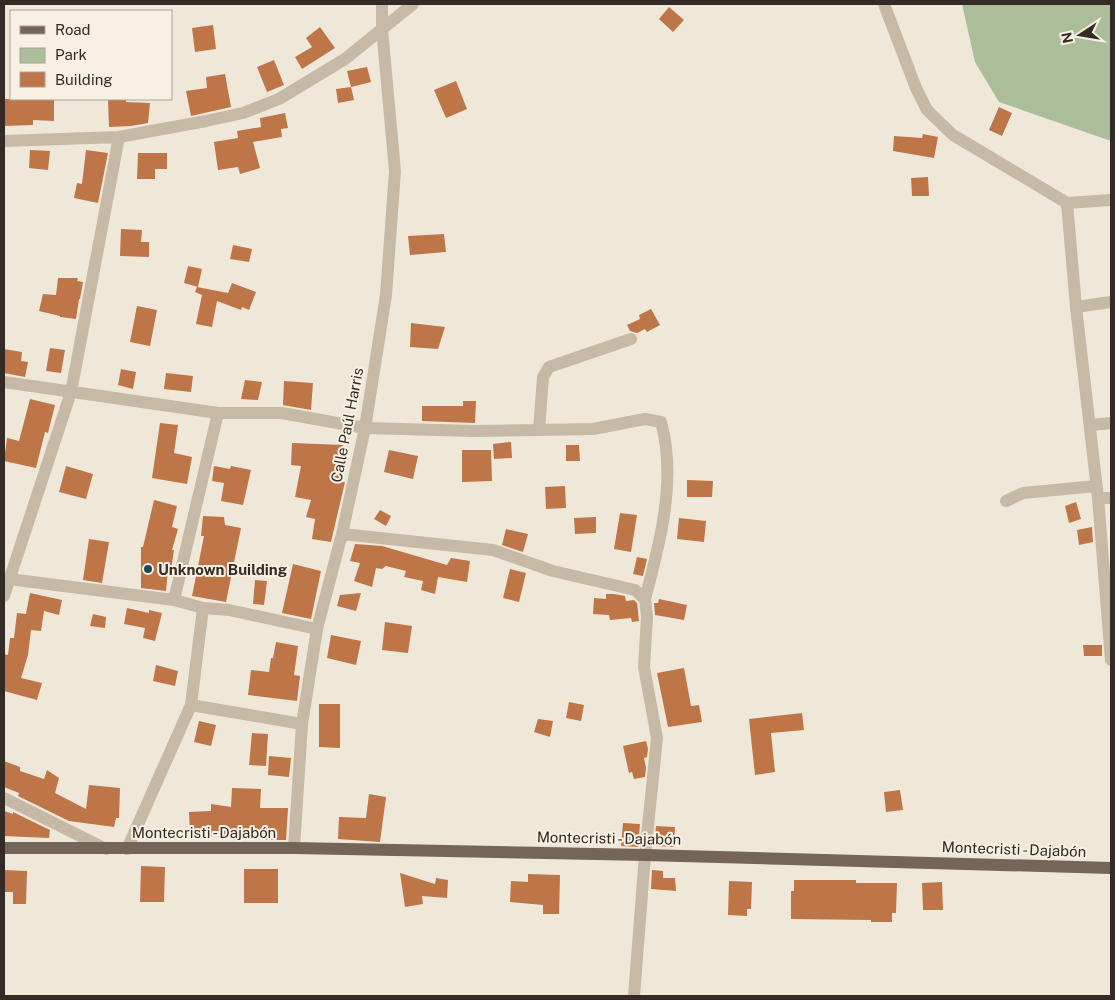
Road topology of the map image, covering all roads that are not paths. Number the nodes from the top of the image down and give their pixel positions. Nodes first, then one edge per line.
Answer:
1 (382, 4) edge
2 (413, 4) edge
3 (884, 4) edge
4 (382, 29) junction
5 (119, 137) junction
6 (4, 141) edge
7 (1111, 200) edge
8 (1067, 203) junction
9 (1111, 302) edge
10 (1076, 307) junction
11 (631, 339) dead end
12 (4, 382) edge
13 (71, 392) junction
14 (218, 414) junction
15 (1111, 423) edge
16 (1091, 425) junction
17 (365, 428) junction
18 (539, 430) junction
19 (1097, 492) junction
20 (1111, 498) edge
21 (1006, 501) dead end
22 (342, 534) junction
23 (9, 579) junction
24 (4, 596) edge
25 (645, 599) junction
26 (174, 600) junction
27 (203, 608) junction
28 (1109, 614) edge
29 (317, 629) junction
30 (1111, 660) edge
31 (191, 705) junction
32 (302, 724) junction
33 (4, 798) edge
34 (4, 848) edge
35 (294, 848) junction
36 (106, 849) junction
37 (127, 849) junction
38 (645, 855) junction
39 (1111, 868) edge
40 (634, 996) edge

1 - 4 street, Calle Paúl Harris
2 - 4 street
3 - 8 street
4 - 5 street
4 - 17 street, Calle Paúl Harris
5 - 6 street
5 - 13 street
7 - 8 street
8 - 10 street
9 - 10 street
10 - 16 street
11 - 18 street
12 - 13 street
13 - 14 street
13 - 23 street
14 - 17 street
14 - 26 street
15 - 16 street
16 - 19 street
17 - 18 street
17 - 22 street, Calle Paúl Harris
18 - 25 street
19 - 20 street
19 - 21 street
19 - 28 street
22 - 25 street
22 - 29 street, Calle Paúl Harris
23 - 24 street
23 - 26 street
25 - 38 street
26 - 27 street
27 - 29 street
27 - 31 street
28 - 30 street
29 - 32 street, Calle Paúl Harris
31 - 32 street
31 - 37 street
32 - 35 street, Calle Paúl Harris
33 - 36 street
34 - 36 main road, Montecristi - Dajabón
35 - 37 main road, Montecristi - Dajabón
35 - 38 main road, Montecristi - Dajabón
36 - 37 main road, Montecristi - Dajabón
38 - 39 main road, Montecristi - Dajabón
38 - 40 street

